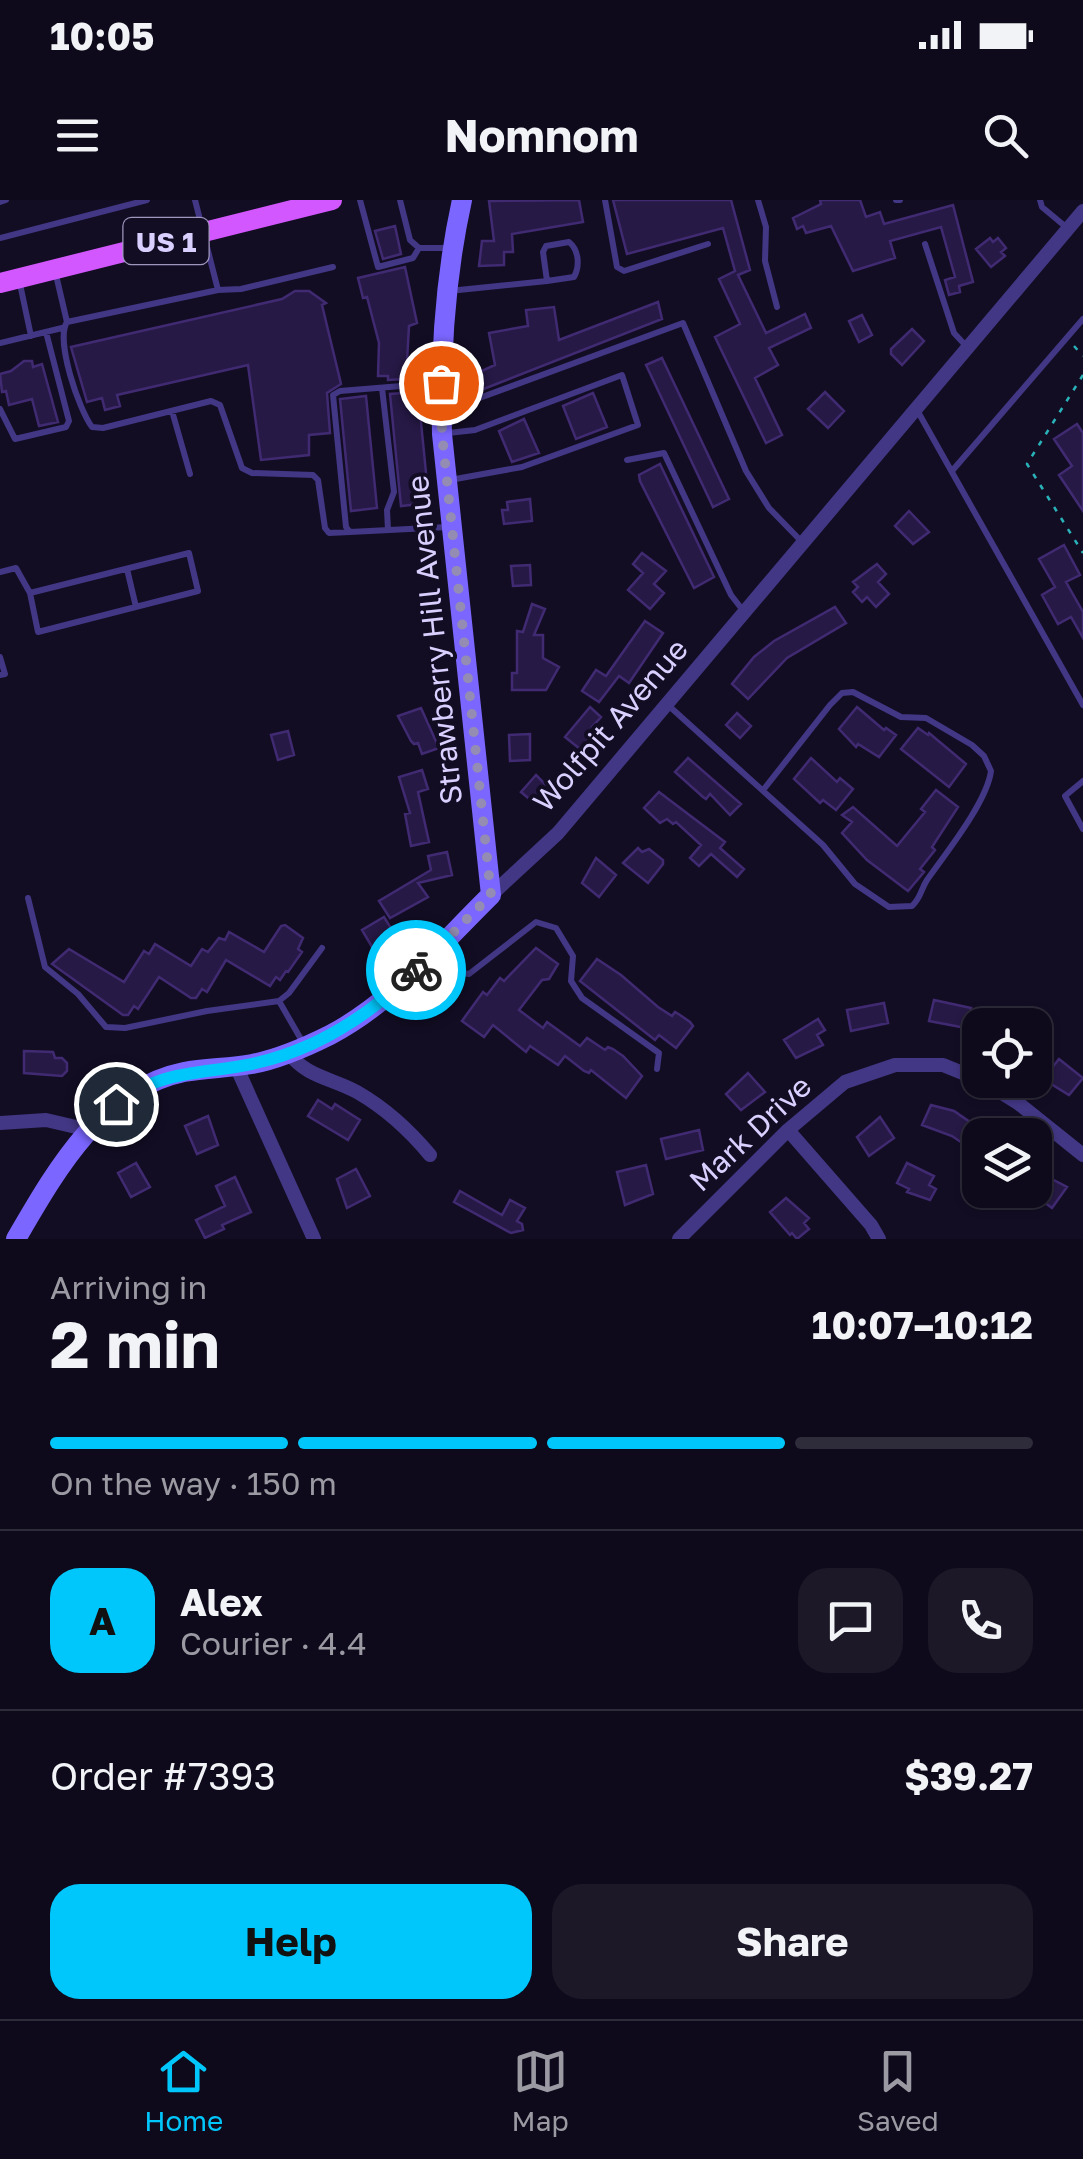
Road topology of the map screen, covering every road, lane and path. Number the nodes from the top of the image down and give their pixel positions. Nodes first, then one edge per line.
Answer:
1 (147, 200) edge
2 (196, 200) edge
3 (332, 200) edge
4 (360, 200) edge
5 (400, 200) edge
6 (462, 200) edge
7 (605, 200) edge
8 (758, 200) edge
9 (1042, 201) edge
10 (1083, 211) edge
11 (1068, 228) junction
12 (203, 232) junction
13 (0, 238) edge
14 (708, 244) dead end
15 (926, 244) dead end
16 (419, 248) junction
17 (451, 248) junction
18 (333, 266) dead end
19 (55, 269) junction
20 (9, 280) edge
21 (547, 281) junction
22 (218, 290) junction
23 (448, 291) junction
24 (776, 307) dead end
25 (1083, 319) edge
26 (65, 325) junction
27 (46, 332) junction
28 (32, 336) junction
29 (1066, 339) junction
30 (0, 343) edge
31 (968, 348) junction
32 (1083, 356) edge
33 (1083, 375) edge
34 (441, 383) junction
35 (382, 388) junction
36 (0, 409) edge
37 (917, 409) junction
38 (172, 411) junction
39 (442, 412) junction
40 (442, 434) junction
41 (627, 460) dead end
42 (952, 471) junction
43 (190, 474) dead end
44 (448, 480) junction
45 (454, 526) junction
46 (388, 530) junction
47 (350, 532) junction
48 (804, 544) junction
49 (1083, 553) edge
50 (127, 569) junction
51 (0, 572) edge
52 (30, 593) junction
53 (136, 607) junction
54 (746, 614) junction
55 (0, 657) edge
56 (0, 675) edge
57 (1083, 704) edge
58 (668, 705) junction
59 (1083, 781) edge
60 (764, 789) junction
61 (1083, 828) edge
62 (491, 895) junction
63 (28, 898) dead end
64 (322, 948) dead end
65 (434, 951) junction
66 (279, 1002) junction
67 (297, 1050) junction
68 (236, 1066) junction
69 (657, 1069) dead end
70 (962, 1072) edge
71 (1010, 1098) edge
72 (0, 1123) edge
73 (89, 1130) junction
74 (788, 1130) junction
75 (430, 1155) dead end
76 (1083, 1155) edge
77 (16, 1239) edge
78 (314, 1239) edge
79 (679, 1239) edge
80 (879, 1239) edge

1 - 13 lane
2 - 12 lane
3 - 12 main road, US 1
4 - 16 lane
5 - 16 lane
6 - 17 street, Strawberry Hill Avenue
7 - 14 lane
8 - 24 lane
9 - 11 lane
10 - 11 street, Wolfpit Avenue
11 - 31 street, Wolfpit Avenue
12 - 19 main road, US 1
12 - 22 lane
15 - 31 lane
16 - 17 lane
17 - 23 street, Strawberry Hill Avenue
18 - 22 lane
19 - 20 main road, US 1
19 - 26 lane
20 - 28 lane
21 - 21 lane
21 - 23 lane
22 - 26 lane
23 - 34 street, Strawberry Hill Avenue
25 - 29 lane
26 - 27 lane
26 - 38 lane
27 - 28 lane
27 - 36 lane
28 - 30 lane
29 - 32 path
29 - 42 lane
31 - 37 street, Wolfpit Avenue
33 - 49 path
34 - 35 lane
34 - 39 street, Strawberry Hill Avenue
35 - 46 lane
35 - 47 lane
37 - 42 lane
37 - 48 street, Wolfpit Avenue
38 - 43 lane
38 - 47 lane
39 - 40 street, Strawberry Hill Avenue
39 - 48 lane
40 - 44 street, Strawberry Hill Avenue
40 - 44 lane
41 - 54 lane
42 - 57 lane
44 - 45 street, Strawberry Hill Avenue
45 - 46 lane
45 - 62 street, Strawberry Hill Avenue
46 - 47 lane
48 - 54 street, Wolfpit Avenue
50 - 52 lane
50 - 53 lane
50 - 53 lane
51 - 52 lane
52 - 53 lane
54 - 58 street, Wolfpit Avenue
55 - 56 lane
58 - 60 lane
58 - 62 street, Wolfpit Avenue
59 - 61 lane
60 - 60 lane
62 - 65 street, Wolfpit Avenue
63 - 66 lane
64 - 66 lane
65 - 67 street, Wolfpit Avenue
65 - 69 lane
66 - 67 lane
67 - 68 street, Wolfpit Avenue
67 - 75 street
68 - 73 street, Wolfpit Avenue
68 - 78 street
70 - 74 street, Mark Drive
71 - 76 street, Mark Drive
72 - 73 street
73 - 77 street, Wolfpit Avenue
74 - 79 street, Mark Drive
74 - 80 street

